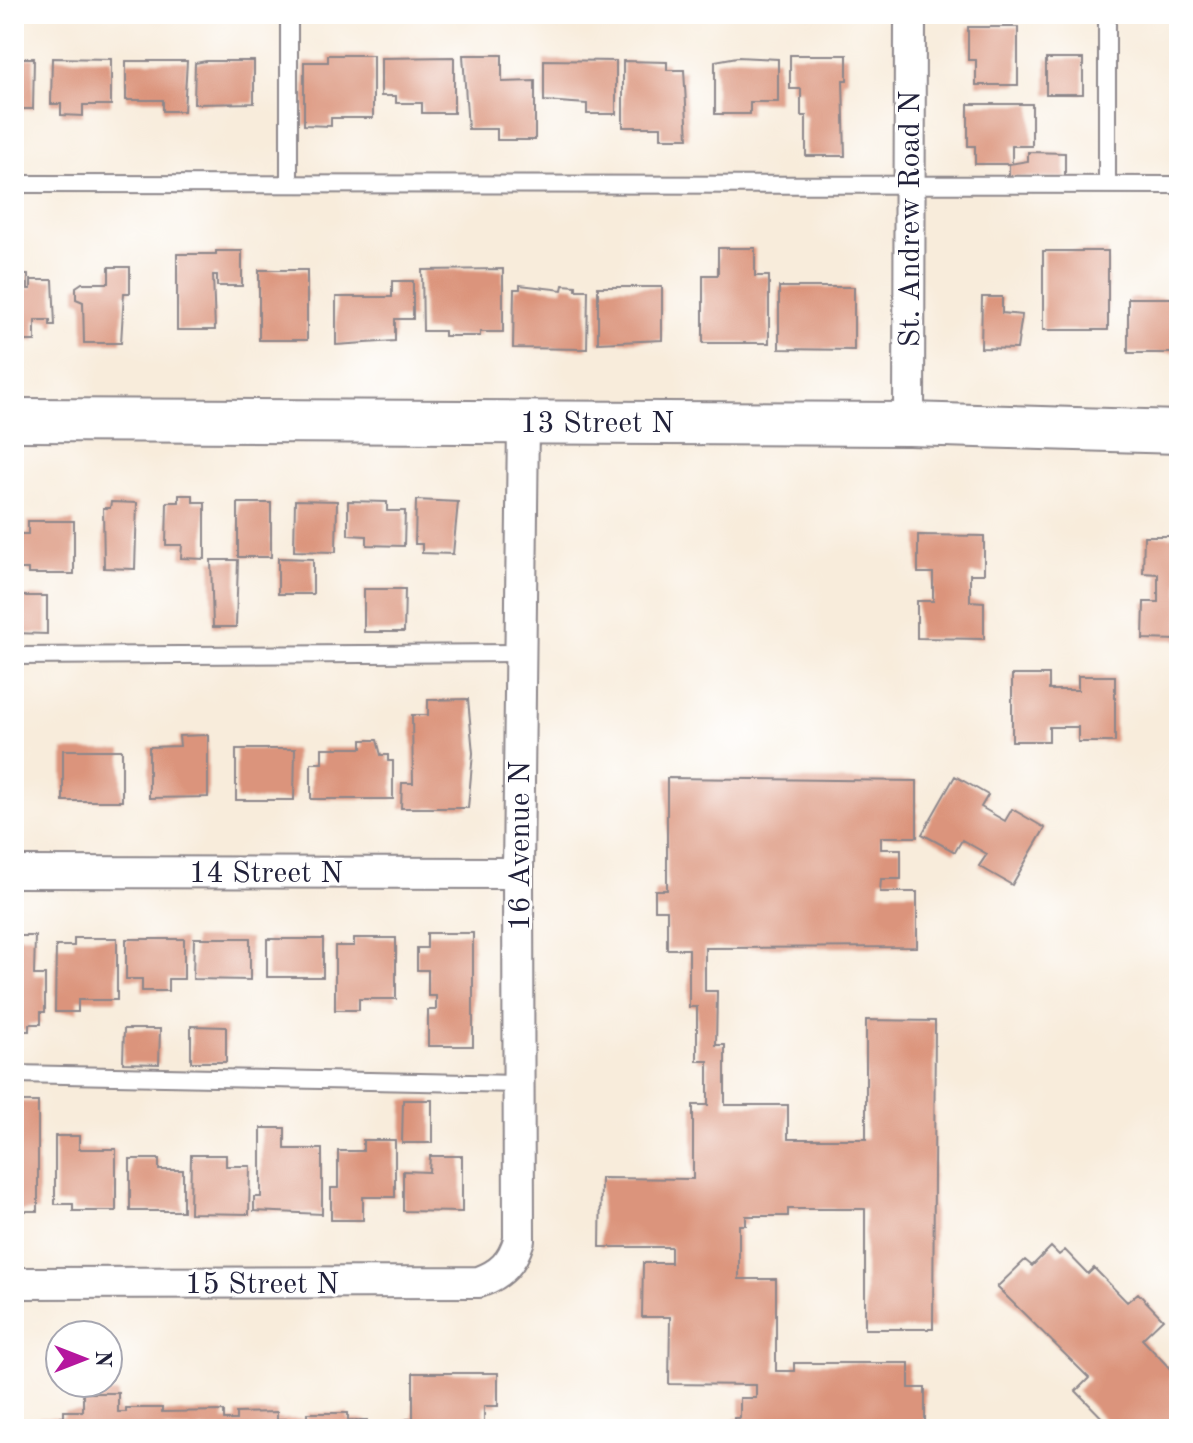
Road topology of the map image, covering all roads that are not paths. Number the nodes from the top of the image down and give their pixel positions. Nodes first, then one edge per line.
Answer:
1 (289, 14) edge
2 (910, 14) edge
3 (1107, 14) edge
4 (14, 184) edge
5 (289, 184) junction
6 (910, 185) junction
7 (1107, 185) junction
8 (1179, 185) edge
9 (14, 420) edge
10 (523, 421) junction
11 (909, 424) junction
12 (1179, 432) edge
13 (519, 653) junction
14 (14, 656) edge
15 (14, 872) edge
16 (518, 873) junction
17 (14, 1074) edge
18 (519, 1084) junction
19 (506, 1268) joint
20 (14, 1283) edge

1 - 5 lane
2 - 6 street, St. Andrew Road N
3 - 7 lane
4 - 5 lane
5 - 6 lane
6 - 7 lane
6 - 11 street, St. Andrew Road N
7 - 8 lane
9 - 10 street, 13 Street N
10 - 11 street, 13 Street N
10 - 13 street, 16 Avenue N
11 - 12 street, 13 Street N
13 - 14 lane
13 - 16 street, 16 Avenue N
15 - 16 street, 14 Street N
16 - 18 street, 16 Avenue N
17 - 18 lane
18 - 19 street, 16 Avenue N
19 - 20 street, 15 Street N

